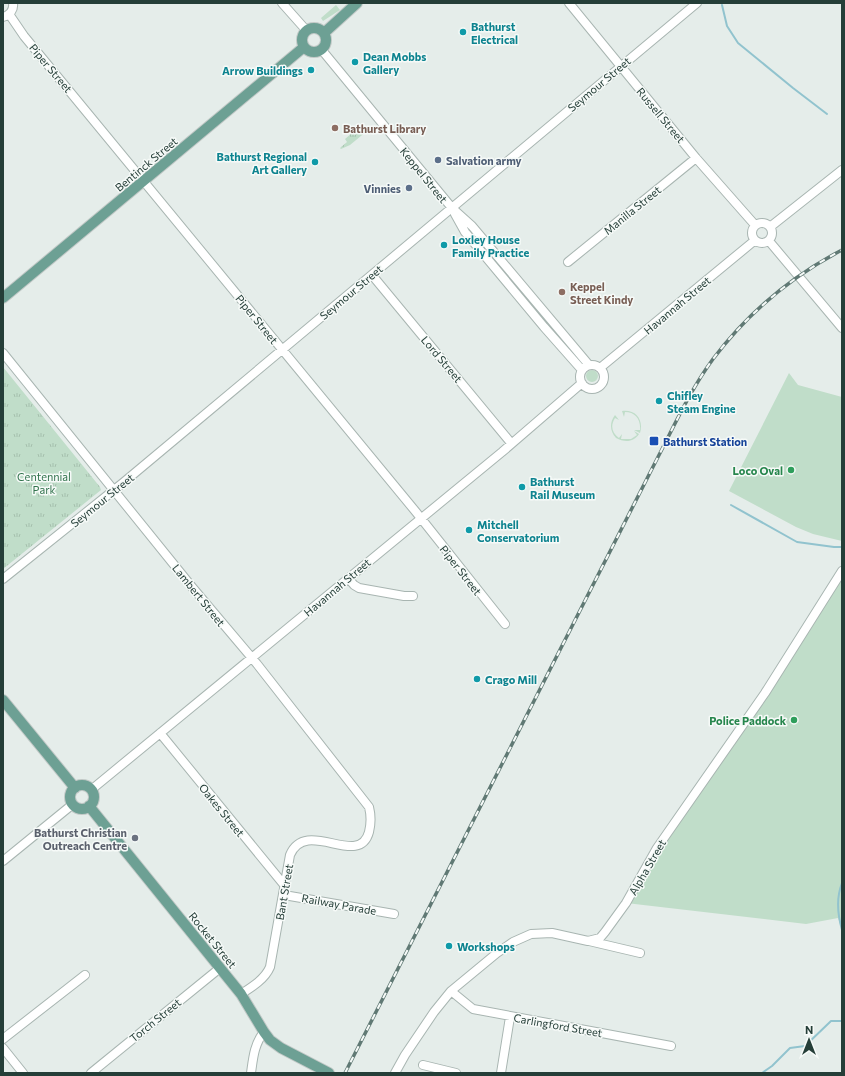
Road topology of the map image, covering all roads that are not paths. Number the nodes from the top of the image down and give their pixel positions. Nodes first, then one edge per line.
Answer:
1 (13, 3) edge
2 (282, 3) edge
3 (357, 3) edge
4 (568, 3) edge
5 (697, 3) edge
6 (6, 15) edge
7 (306, 30) junction
8 (324, 33) junction
9 (304, 47) junction
10 (321, 49) junction
11 (621, 67) junction
12 (696, 158) junction
13 (842, 170) edge
14 (144, 181) junction
15 (452, 208) junction
16 (755, 226) junction
17 (770, 227) junction
18 (754, 241) junction
19 (769, 241) junction
20 (497, 256) junction
21 (490, 262) junction
22 (568, 262) dead end
23 (372, 275) junction
24 (3, 298) edge
25 (552, 321) junction
26 (544, 327) junction
27 (842, 328) edge
28 (283, 349) junction
29 (3, 353) edge
30 (585, 368) junction
31 (600, 368) junction
32 (582, 383) junction
33 (511, 443) junction
34 (114, 490) junction
35 (420, 518) junction
36 (842, 571) edge
37 (348, 578) junction
38 (3, 579) edge
39 (413, 596) dead end
40 (505, 624) dead end
41 (251, 658) junction
42 (3, 700) edge
43 (160, 733) junction
44 (75, 788) junction
45 (91, 790) junction
46 (73, 804) junction
47 (89, 806) junction
48 (361, 844) joint
49 (3, 861) edge
50 (285, 886) junction
51 (284, 895) junction
52 (394, 914) dead end
53 (588, 941) junction
54 (640, 953) dead end
55 (220, 968) junction
56 (85, 975) dead end
57 (451, 991) junction
58 (241, 994) junction
59 (510, 1017) junction
60 (264, 1032) junction
61 (3, 1039) edge
62 (671, 1046) dead end
63 (3, 1048) edge
64 (423, 1065) dead end
65 (23, 1073) edge
66 (91, 1073) edge
67 (251, 1073) edge
68 (329, 1073) edge
69 (395, 1073) edge
70 (456, 1073) edge
71 (501, 1073) edge

1 - 6 street
2 - 7 street
3 - 8 main road
4 - 11 street, Russell Street
5 - 11 street, Seymour Street
6 - 14 street, Piper Street
7 - 8 main road
7 - 9 main road
8 - 10 main road
9 - 10 main road
9 - 14 main road, Bentinck Street
10 - 15 street, Keppel Street
11 - 12 street, Russell Street
11 - 15 street, Seymour Street
12 - 16 street, Russell Street
12 - 22 street, Manilla Street
13 - 17 street
14 - 24 main road, Bentinck Street
14 - 28 street, Piper Street
15 - 20 street, Keppel Street
15 - 21 street, Keppel Street
15 - 23 street, Seymour Street
16 - 17 street
16 - 18 street
17 - 19 street
18 - 19 street
18 - 31 street, Havannah Street
19 - 27 street
20 - 21 street
20 - 25 street, Keppel Street
21 - 26 street, Keppel Street
23 - 28 street, Seymour Street
23 - 33 street, Lord Street
25 - 26 street
25 - 30 street, Keppel Street
26 - 30 street, Keppel Street
28 - 34 street, Seymour Street
28 - 35 street, Piper Street
29 - 34 street, Lambert Street
30 - 31 street
30 - 32 street
31 - 32 street
32 - 33 street, Havannah Street
33 - 35 street, Havannah Street
34 - 38 street, Seymour Street
34 - 41 street, Lambert Street
35 - 37 street, Havannah Street
35 - 40 street, Piper Street
36 - 53 street, Alpha Street
37 - 39 street
37 - 41 street, Havannah Street
41 - 43 street, Havannah Street
41 - 48 street, Lambert Street
42 - 44 main road
43 - 45 street, Havannah Street
43 - 50 street, Oakes Street
44 - 45 main road
44 - 46 main road
45 - 47 main road
46 - 47 main road
46 - 49 street
47 - 55 main road, Rocket Street
48 - 50 street, Bant Street
50 - 51 street, Bant Street
51 - 52 street, Railway Parade
51 - 58 street, Bant Street
53 - 54 street
53 - 57 street
55 - 58 main road, Rocket Street
55 - 66 street, Torch Street
56 - 61 street
57 - 59 street, Carlingford Street
57 - 69 street
58 - 60 main road, Rocket Street
59 - 62 street, Carlingford Street
59 - 71 street
60 - 67 street
60 - 68 main road, Rocket Street
63 - 65 street
64 - 70 street

